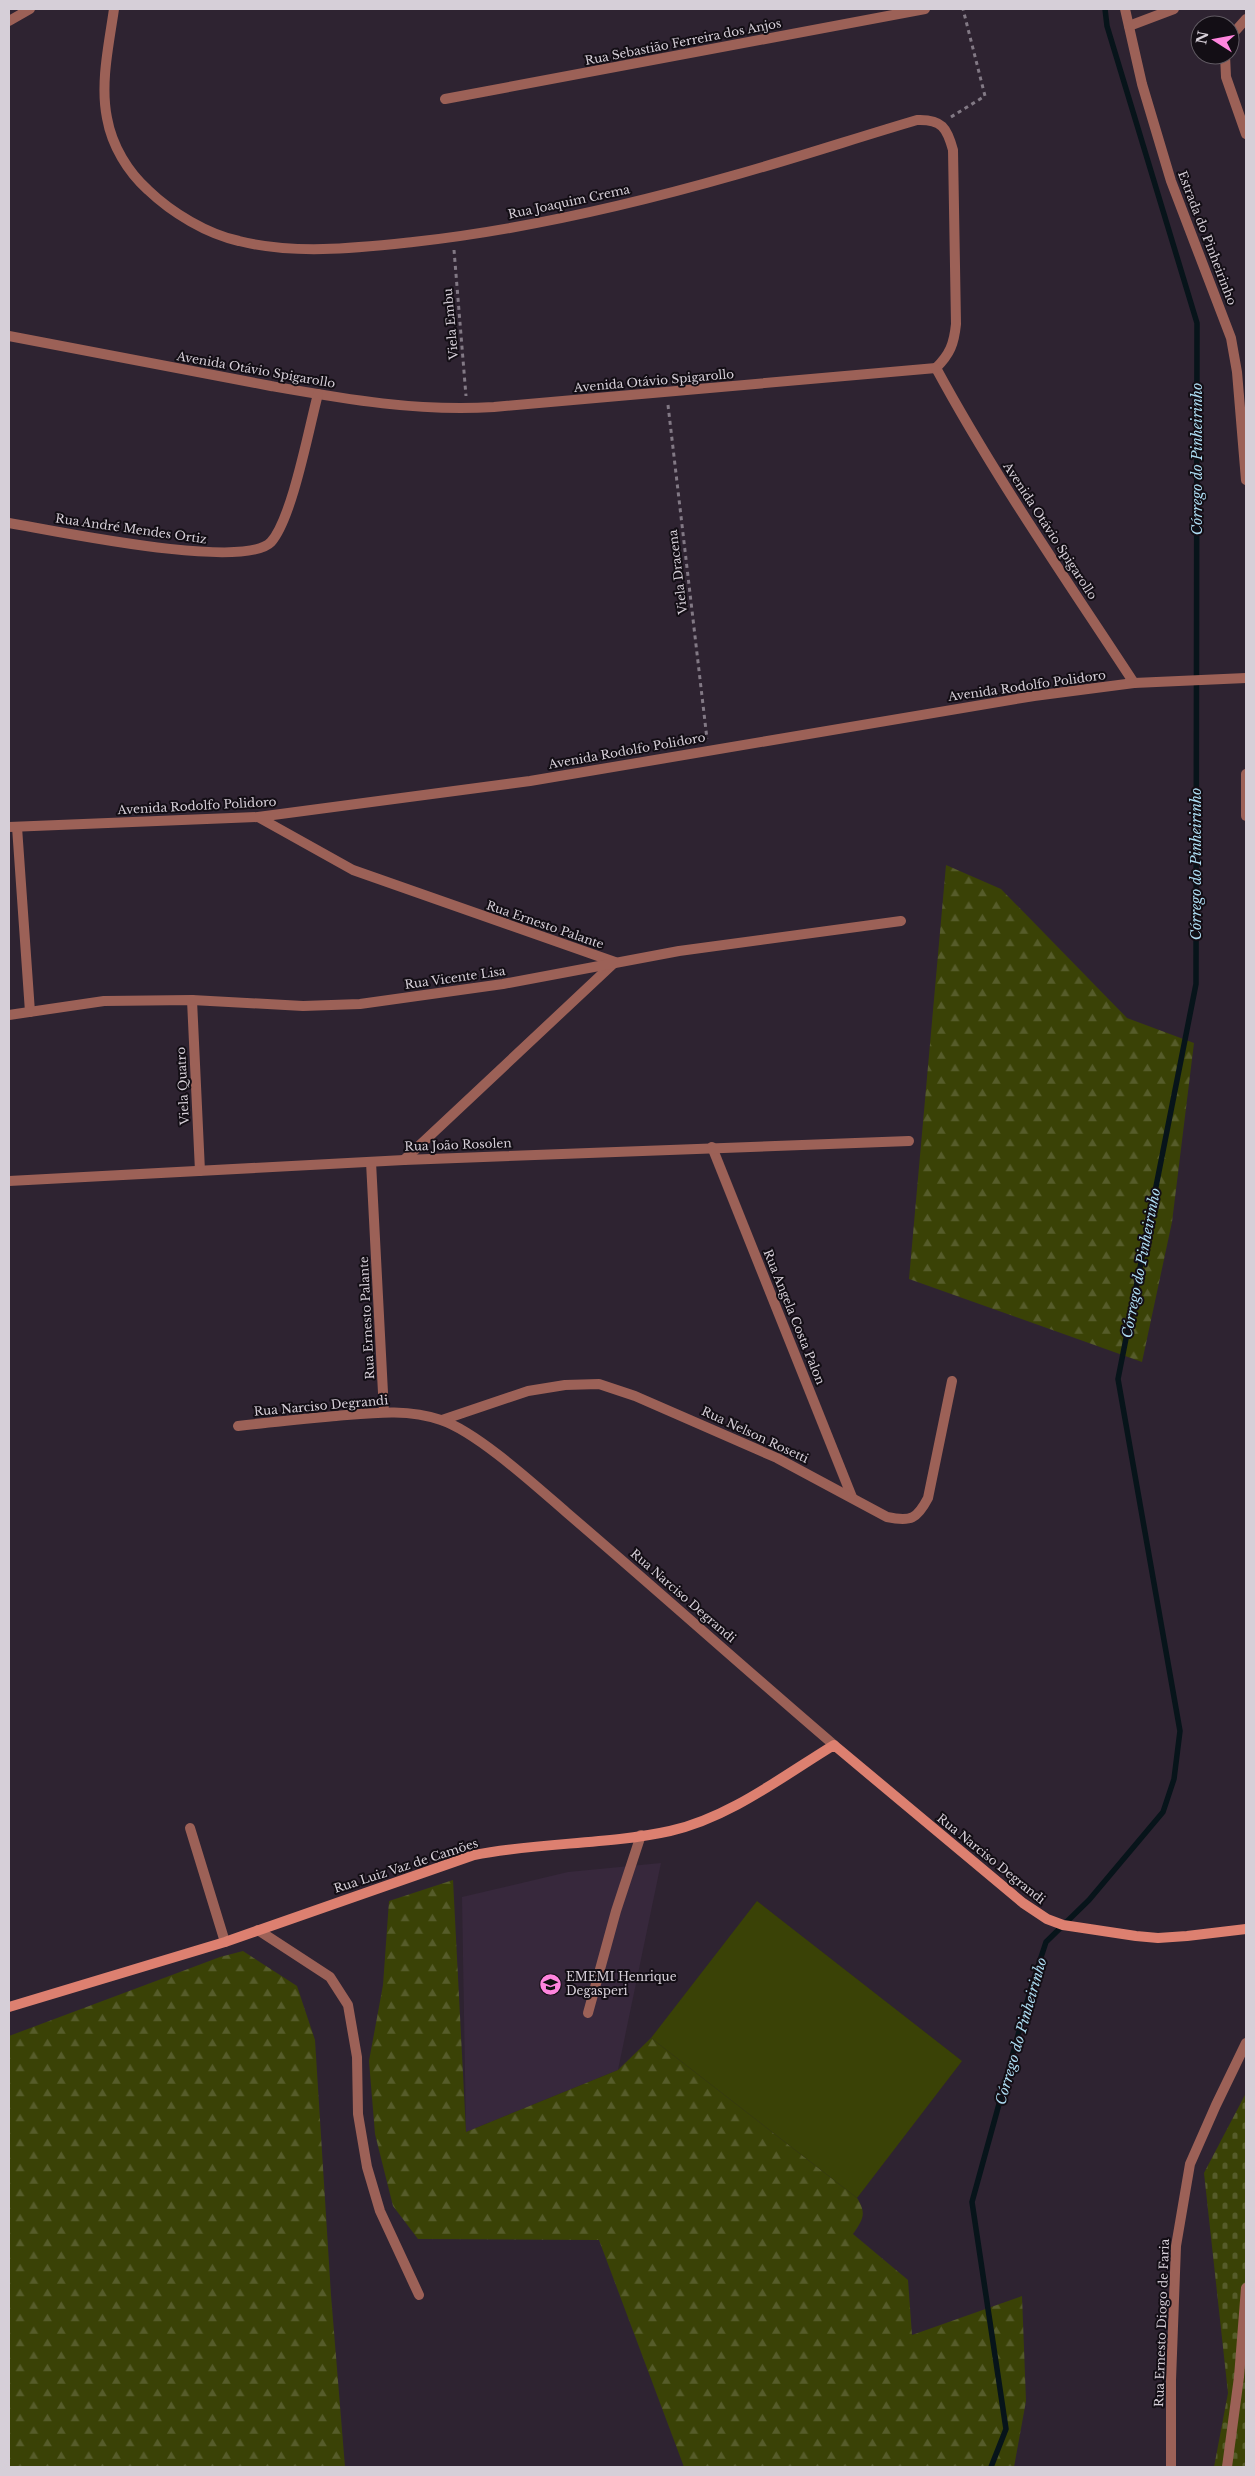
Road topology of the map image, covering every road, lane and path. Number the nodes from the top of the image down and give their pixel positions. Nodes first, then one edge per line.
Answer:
1 (30, 9) edge
2 (114, 9) edge
3 (925, 9) edge
4 (963, 9) edge
5 (1125, 9) edge
6 (1174, 9) edge
7 (9, 21) edge
8 (1129, 26) junction
9 (1225, 65) edge
10 (446, 99) dead end
11 (940, 123) junction
12 (1246, 134) edge
13 (453, 237) junction
14 (9, 336) edge
15 (936, 368) junction
16 (666, 393) junction
17 (318, 394) junction
18 (467, 409) junction
19 (1246, 461) edge
20 (1246, 480) edge
21 (9, 523) edge
22 (1246, 678) edge
23 (1134, 683) junction
24 (708, 750) junction
25 (1246, 774) edge
26 (1246, 816) edge
27 (258, 817) junction
28 (13, 827) edge
29 (901, 921) dead end
30 (615, 962) junction
31 (192, 1000) junction
32 (30, 1012) junction
33 (9, 1015) edge
34 (909, 1141) dead end
35 (712, 1147) junction
36 (404, 1160) junction
37 (371, 1162) junction
38 (200, 1171) junction
39 (9, 1181) edge
40 (952, 1381) dead end
41 (384, 1412) junction
42 (442, 1420) junction
43 (238, 1426) dead end
44 (852, 1497) junction
45 (834, 1745) junction
46 (190, 1828) dead end
47 (641, 1835) junction
48 (1246, 1929) edge
49 (258, 1930) junction
50 (225, 1942) junction
51 (9, 2007) edge
52 (588, 2013) dead end
53 (1246, 2043) edge
54 (1246, 2288) edge
55 (419, 2294) dead end
56 (1171, 2467) edge
57 (1227, 2467) edge

1 - 7 street
2 - 13 street, Rua Joaquim Crema
3 - 10 street, Rua Sebastião Ferreira dos Anjos
4 - 11 path
5 - 8 street, Estrada do Pinheirinho
6 - 8 street
8 - 19 street, Estrada do Pinheirinho
9 - 12 street
11 - 13 street, Rua Joaquim Crema
11 - 15 street
13 - 18 path, Viela Embu
14 - 17 street, Avenida Otávio Spigarollo
15 - 16 street, Avenida Otávio Spigarollo
15 - 23 street, Avenida Otávio Spigarollo
16 - 18 street, Avenida Otávio Spigarollo
16 - 24 path, Viela Dracena
17 - 18 street, Avenida Otávio Spigarollo
17 - 21 street, Rua André Mendes Ortiz
19 - 20 street, Estrada do Pinheirinho
22 - 23 street, Avenida Rodolfo Polidoro
23 - 24 street, Avenida Rodolfo Polidoro
24 - 27 street, Avenida Rodolfo Polidoro
25 - 26 street
27 - 28 street, Avenida Rodolfo Polidoro
27 - 30 street, Rua Ernesto Palante
28 - 32 street
29 - 30 street, Rua Vicente Lisa
30 - 31 street, Rua Vicente Lisa
30 - 36 street, Rua Ernesto Palante
31 - 32 street, Rua Vicente Lisa
31 - 38 street, Viela Quatro
32 - 33 street, Rua Vicente Lisa
34 - 35 street, Rua João Rosolen
35 - 36 street, Rua João Rosolen
35 - 44 street, Rua Angela Costa Palon
36 - 37 street, Rua João Rosolen
37 - 38 street, Rua João Rosolen
37 - 41 street, Rua Ernesto Palante
38 - 39 street, Rua João Rosolen
40 - 44 street, Rua Nelson Rosetti
41 - 42 street, Rua Narciso Degrandi
41 - 43 street, Rua Narciso Degrandi
42 - 44 street, Rua Nelson Rosetti
42 - 45 street, Rua Narciso Degrandi
45 - 47 main road, Rua Luiz Vaz de Camões
45 - 48 main road, Rua Narciso Degrandi
46 - 50 street
47 - 49 main road, Rua Luiz Vaz de Camões
47 - 52 street
49 - 50 main road, Rua Luiz Vaz de Camões
49 - 55 street
50 - 51 main road, Rua Luiz Vaz de Camões
53 - 56 street, Rua Ernesto Diogo de Faria
54 - 57 street

